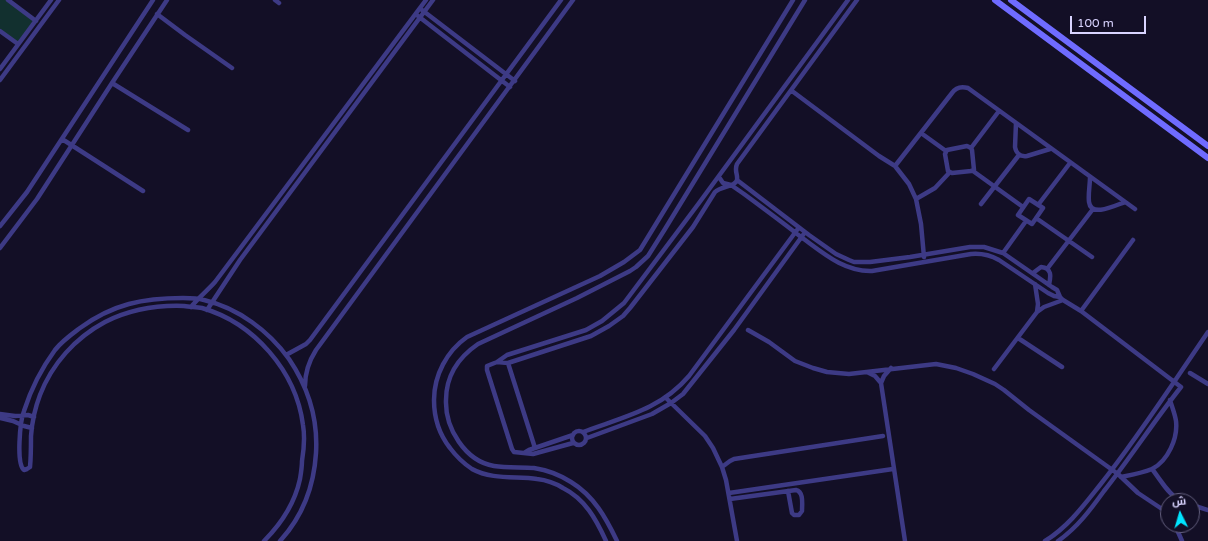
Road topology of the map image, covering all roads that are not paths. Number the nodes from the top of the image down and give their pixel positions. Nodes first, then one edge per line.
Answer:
1 (8, 0) edge
2 (51, 0) edge
3 (59, 0) edge
4 (154, 0) edge
5 (167, 0) edge
6 (274, 0) edge
7 (426, 0) edge
8 (433, 0) edge
9 (561, 0) edge
10 (573, 0) edge
11 (793, 0) edge
12 (805, 0) edge
13 (848, 0) edge
14 (995, 0) edge
15 (1011, 0) edge
16 (856, 1) edge
17 (279, 3) dead end
18 (420, 9) junction
19 (840, 10) junction
20 (424, 12) junction
21 (157, 14) junction
22 (846, 15) junction
23 (418, 16) junction
24 (36, 20) junction
25 (0, 31) edge
26 (824, 32) junction
27 (831, 37) junction
28 (818, 41) junction
29 (18, 44) junction
30 (825, 46) junction
31 (0, 68) edge
32 (232, 68) dead end
33 (506, 74) junction
34 (0, 80) edge
35 (501, 80) junction
36 (515, 81) junction
37 (112, 83) junction
38 (510, 87) junction
39 (792, 90) junction
40 (999, 111) junction
41 (1016, 123) junction
42 (754, 128) junction
43 (188, 130) dead end
44 (761, 132) junction
45 (921, 133) junction
46 (62, 140) junction
47 (71, 146) junction
48 (1208, 146) edge
49 (971, 148) junction
50 (1050, 149) junction
51 (946, 151) junction
52 (1019, 154) junction
53 (1208, 158) edge
54 (1070, 163) junction
55 (895, 166) junction
56 (973, 171) junction
57 (950, 172) junction
58 (719, 177) junction
59 (1090, 177) junction
60 (684, 178) junction
61 (737, 180) junction
62 (693, 183) junction
63 (731, 185) junction
64 (994, 186) junction
65 (748, 188) junction
66 (143, 191) dead end
67 (744, 194) junction
68 (916, 199) junction
69 (1125, 202) junction
70 (699, 203) junction
71 (981, 204) dead end
72 (1038, 205) junction
73 (705, 207) junction
74 (1023, 207) junction
75 (1093, 209) junction
76 (1135, 210) dead end
77 (1036, 218) junction
78 (1026, 220) junction
79 (0, 226) edge
80 (799, 227) junction
81 (795, 232) junction
82 (805, 232) junction
83 (802, 237) junction
84 (1133, 240) dead end
85 (1069, 241) junction
86 (0, 248) edge
87 (1003, 253) junction
88 (924, 254) junction
89 (1092, 257) dead end
90 (925, 262) junction
91 (1047, 268) junction
92 (1033, 273) junction
93 (1035, 284) junction
94 (1049, 285) junction
95 (198, 298) junction
96 (1061, 298) junction
97 (212, 302) junction
98 (191, 307) junction
99 (207, 310) junction
100 (1081, 311) junction
101 (1037, 312) junction
102 (735, 314) junction
103 (743, 318) junction
104 (259, 328) junction
105 (748, 330) dead end
106 (1208, 332) edge
107 (252, 335) junction
108 (1018, 338) junction
109 (306, 344) junction
110 (538, 346) junction
111 (56, 349) junction
112 (316, 350) junction
113 (540, 353) junction
114 (286, 354) junction
115 (63, 356) junction
116 (497, 362) junction
117 (508, 363) junction
118 (1062, 367) dead end
119 (891, 368) junction
120 (994, 369) dead end
121 (867, 372) junction
122 (1190, 373) dead end
123 (1174, 382) junction
124 (880, 383) junction
125 (1208, 384) edge
126 (304, 388) junction
127 (666, 398) junction
128 (1170, 400) junction
129 (672, 403) junction
130 (0, 414) edge
131 (22, 415) junction
132 (34, 416) junction
133 (0, 418) edge
134 (21, 425) junction
135 (32, 428) junction
136 (583, 432) junction
137 (573, 434) junction
138 (883, 436) dead end
139 (587, 438) junction
140 (573, 443) junction
141 (535, 448) junction
142 (524, 453) junction
143 (722, 467) junction
144 (1152, 469) junction
145 (893, 470) junction
146 (1112, 470) junction
147 (1120, 475) junction
148 (788, 491) junction
149 (729, 493) junction
150 (1171, 493) edge
151 (730, 499) junction
152 (1160, 508) edge
153 (264, 541) edge
154 (280, 541) edge
155 (606, 541) edge
156 (617, 541) edge
157 (737, 541) edge
158 (904, 541) edge
159 (1045, 541) edge
160 (1058, 541) edge

1 - 24 street
2 - 24 street
3 - 34 street
4 - 46 street
5 - 21 street
6 - 17 street
7 - 18 street
8 - 20 street
9 - 33 street
10 - 36 street
11 - 60 street
12 - 62 street
13 - 19 street
14 - 53 street
15 - 48 street
16 - 22 street
18 - 20 street
18 - 23 street
19 - 22 street
19 - 26 street
20 - 23 street
20 - 33 street
21 - 32 street
21 - 37 street
22 - 27 street
23 - 35 street
23 - 95 street
23 - 97 street
24 - 29 street
25 - 29 street
26 - 27 street
26 - 28 street
27 - 30 street
28 - 30 street
28 - 42 street
29 - 31 street
30 - 39 street
33 - 35 street
33 - 36 street
35 - 38 street
35 - 109 street
36 - 38 street
37 - 43 street
37 - 47 street
38 - 112 street
39 - 44 street
39 - 55 street
40 - 41 street
40 - 45 street
40 - 49 street
41 - 50 street
41 - 52 street
42 - 44 street
42 - 58 street
44 - 61 street
45 - 51 street
45 - 55 street
46 - 47 street
46 - 79 street
47 - 66 street
47 - 86 street
49 - 51 street
49 - 56 street
50 - 52 street
50 - 54 street
51 - 57 street
52 - 64 street
54 - 59 street
54 - 72 street
55 - 68 street
56 - 57 street
56 - 64 street
57 - 68 street
58 - 63 street
58 - 70 street
59 - 69 street
59 - 75 street
60 - 62 street
60 - 155 street
61 - 63 street
61 - 65 street
62 - 156 street
63 - 67 street
63 - 73 street
64 - 71 street
64 - 74 street
65 - 67 street
65 - 80 street
67 - 81 street
68 - 88 street
69 - 75 street
69 - 76 street
70 - 73 street
70 - 110 street
72 - 74 street
72 - 77 street
73 - 113 street
74 - 78 street
75 - 85 street
77 - 78 street
77 - 85 street
78 - 87 street
80 - 81 street
80 - 82 street
81 - 83 street
81 - 102 street
82 - 83 street
82 - 88 street
83 - 90 street
83 - 103 street
84 - 100 street
85 - 89 street
85 - 91 street
87 - 88 street
87 - 92 street
88 - 90 street
90 - 93 street
91 - 92 street
91 - 94 street
92 - 94 street
93 - 96 street
93 - 101 street
94 - 96 street
95 - 97 street
95 - 98 street
95 - 111 street
96 - 100 street
96 - 101 street
97 - 99 street
97 - 104 street
98 - 99 street
98 - 115 street
99 - 107 street
100 - 123 street
101 - 108 street
102 - 103 street
102 - 127 street
103 - 129 street
104 - 107 street
104 - 114 street
105 - 121 street
106 - 123 street
107 - 153 street
108 - 118 street
108 - 120 street
109 - 112 street
109 - 114 street
110 - 113 street
110 - 116 street
111 - 115 street
111 - 131 street
112 - 126 street
113 - 117 street
114 - 126 street
115 - 132 street
116 - 117 street
116 - 142 street
117 - 141 street
119 - 121 street
119 - 124 street
119 - 146 street
121 - 124 street
122 - 125 street
123 - 128 street
123 - 146 street
124 - 145 street
126 - 154 street
127 - 129 street
127 - 136 street
128 - 144 street
128 - 147 street
129 - 139 street
129 - 143 street
130 - 131 street
131 - 132 street
131 - 134 street
132 - 135 street
133 - 134 street
134 - 135 street
134 - 135 street
136 - 137 street
136 - 139 street
137 - 140 street
137 - 141 street
138 - 143 street
139 - 140 street
140 - 142 street
141 - 142 street
143 - 149 street
144 - 147 street
144 - 150 street
145 - 149 street
145 - 158 street
146 - 147 street
146 - 159 street
147 - 152 street
147 - 160 street
148 - 148 street
148 - 151 street
149 - 151 street
151 - 157 street

